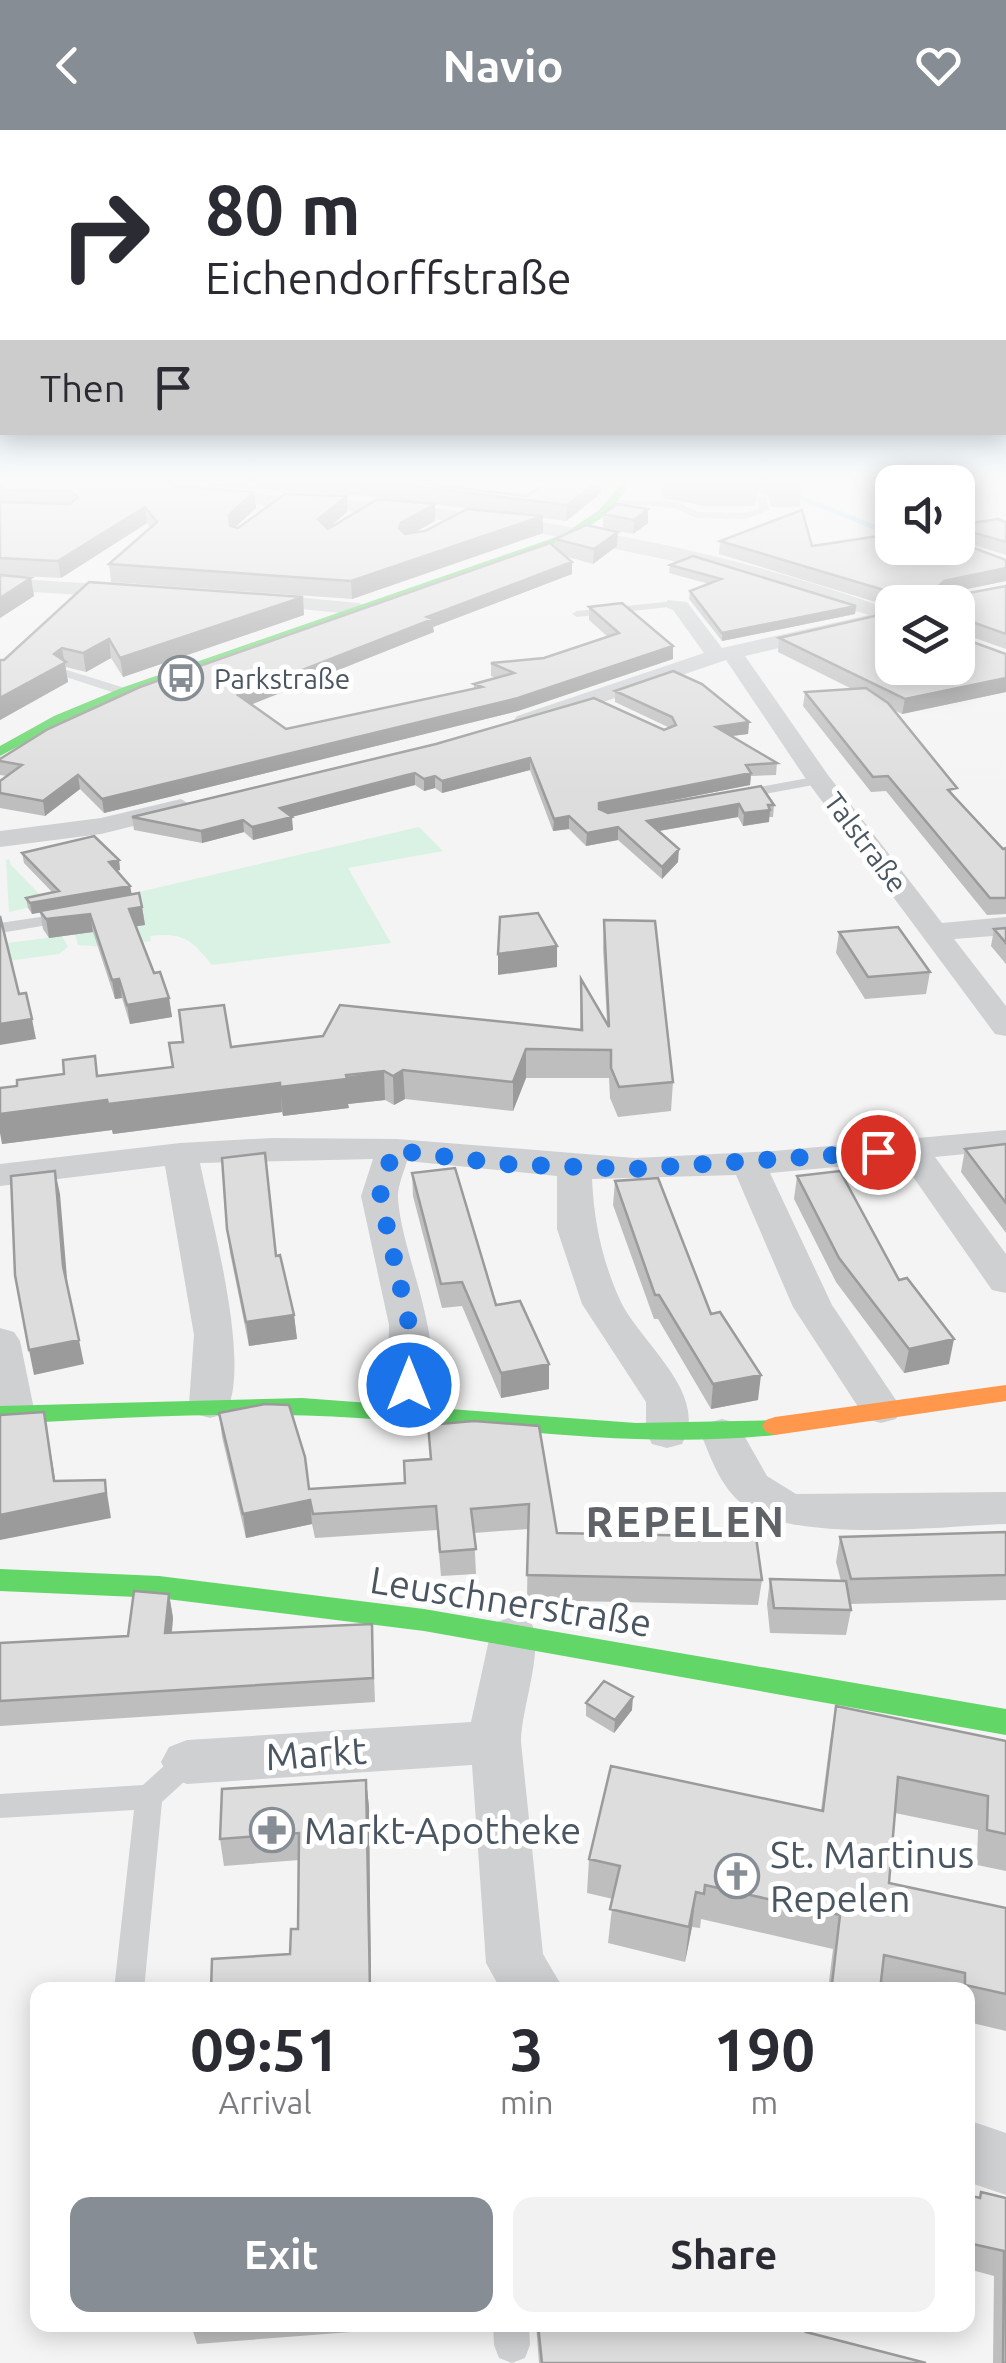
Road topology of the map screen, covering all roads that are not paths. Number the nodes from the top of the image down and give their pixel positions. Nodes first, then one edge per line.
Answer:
1 (50, 587) edge
2 (417, 587) edge
3 (797, 587) edge
4 (156, 594) edge
5 (233, 598) edge
6 (674, 604) joint
7 (359, 608) junction
8 (875, 612) edge
9 (577, 614) dead end
10 (875, 621) edge
11 (724, 654) junction
12 (67, 674) edge
13 (124, 692) junction
14 (494, 729) edge
15 (0, 752) edge
16 (819, 780) junction
17 (723, 797) edge
18 (214, 799) edge
19 (0, 839) edge
20 (81, 915) edge
21 (1006, 926) edge
22 (0, 928) edge
23 (935, 932) junction
24 (1006, 1028) edge
25 (1006, 1140) edge
26 (910, 1149) junction
27 (393, 1150) junction
28 (180, 1153) junction
29 (748, 1163) junction
30 (574, 1167) junction
31 (0, 1176) edge
32 (1006, 1281) edge
33 (0, 1341) edge
34 (1006, 1394) edge
35 (210, 1404) junction
36 (881, 1409) junction
37 (403, 1412) junction
38 (7, 1415) edge
39 (667, 1433) junction
40 (722, 1434) junction
41 (1006, 1508) edge
42 (0, 1580) edge
43 (514, 1636) junction
44 (1006, 1722) edge
45 (496, 1742) junction
46 (186, 1762) joint
47 (150, 1797) junction
48 (0, 1806) edge
49 (131, 1982) edge
50 (529, 1982) edge
51 (975, 2153) edge
52 (1006, 2164) edge

1 - 4 street
2 - 7 street
3 - 8 street
5 - 7 street
6 - 9 lane
6 - 11 street, Talstraße
7 - 13 street
10 - 11 street
11 - 14 street
11 - 16 street, Talstraße
12 - 13 lane
13 - 15 street
16 - 17 lane
16 - 23 street, Talstraße
18 - 19 street
20 - 22 lane
21 - 23 street
23 - 24 street, Talstraße
25 - 26 street
26 - 29 street
26 - 32 street
27 - 28 street
27 - 30 street
27 - 37 street
28 - 31 street
28 - 35 street
29 - 30 street
29 - 36 street
30 - 39 street
33 - 38 street
34 - 36 street
35 - 37 street
35 - 38 street
36 - 40 street
37 - 39 street
39 - 40 street
40 - 41 street
42 - 43 street, Leuschnerstraße
43 - 44 street, Leuschnerstraße
43 - 45 street
45 - 46 street, Markt
45 - 50 street
46 - 47 lane, Markt
47 - 48 lane
47 - 49 lane
51 - 52 street

